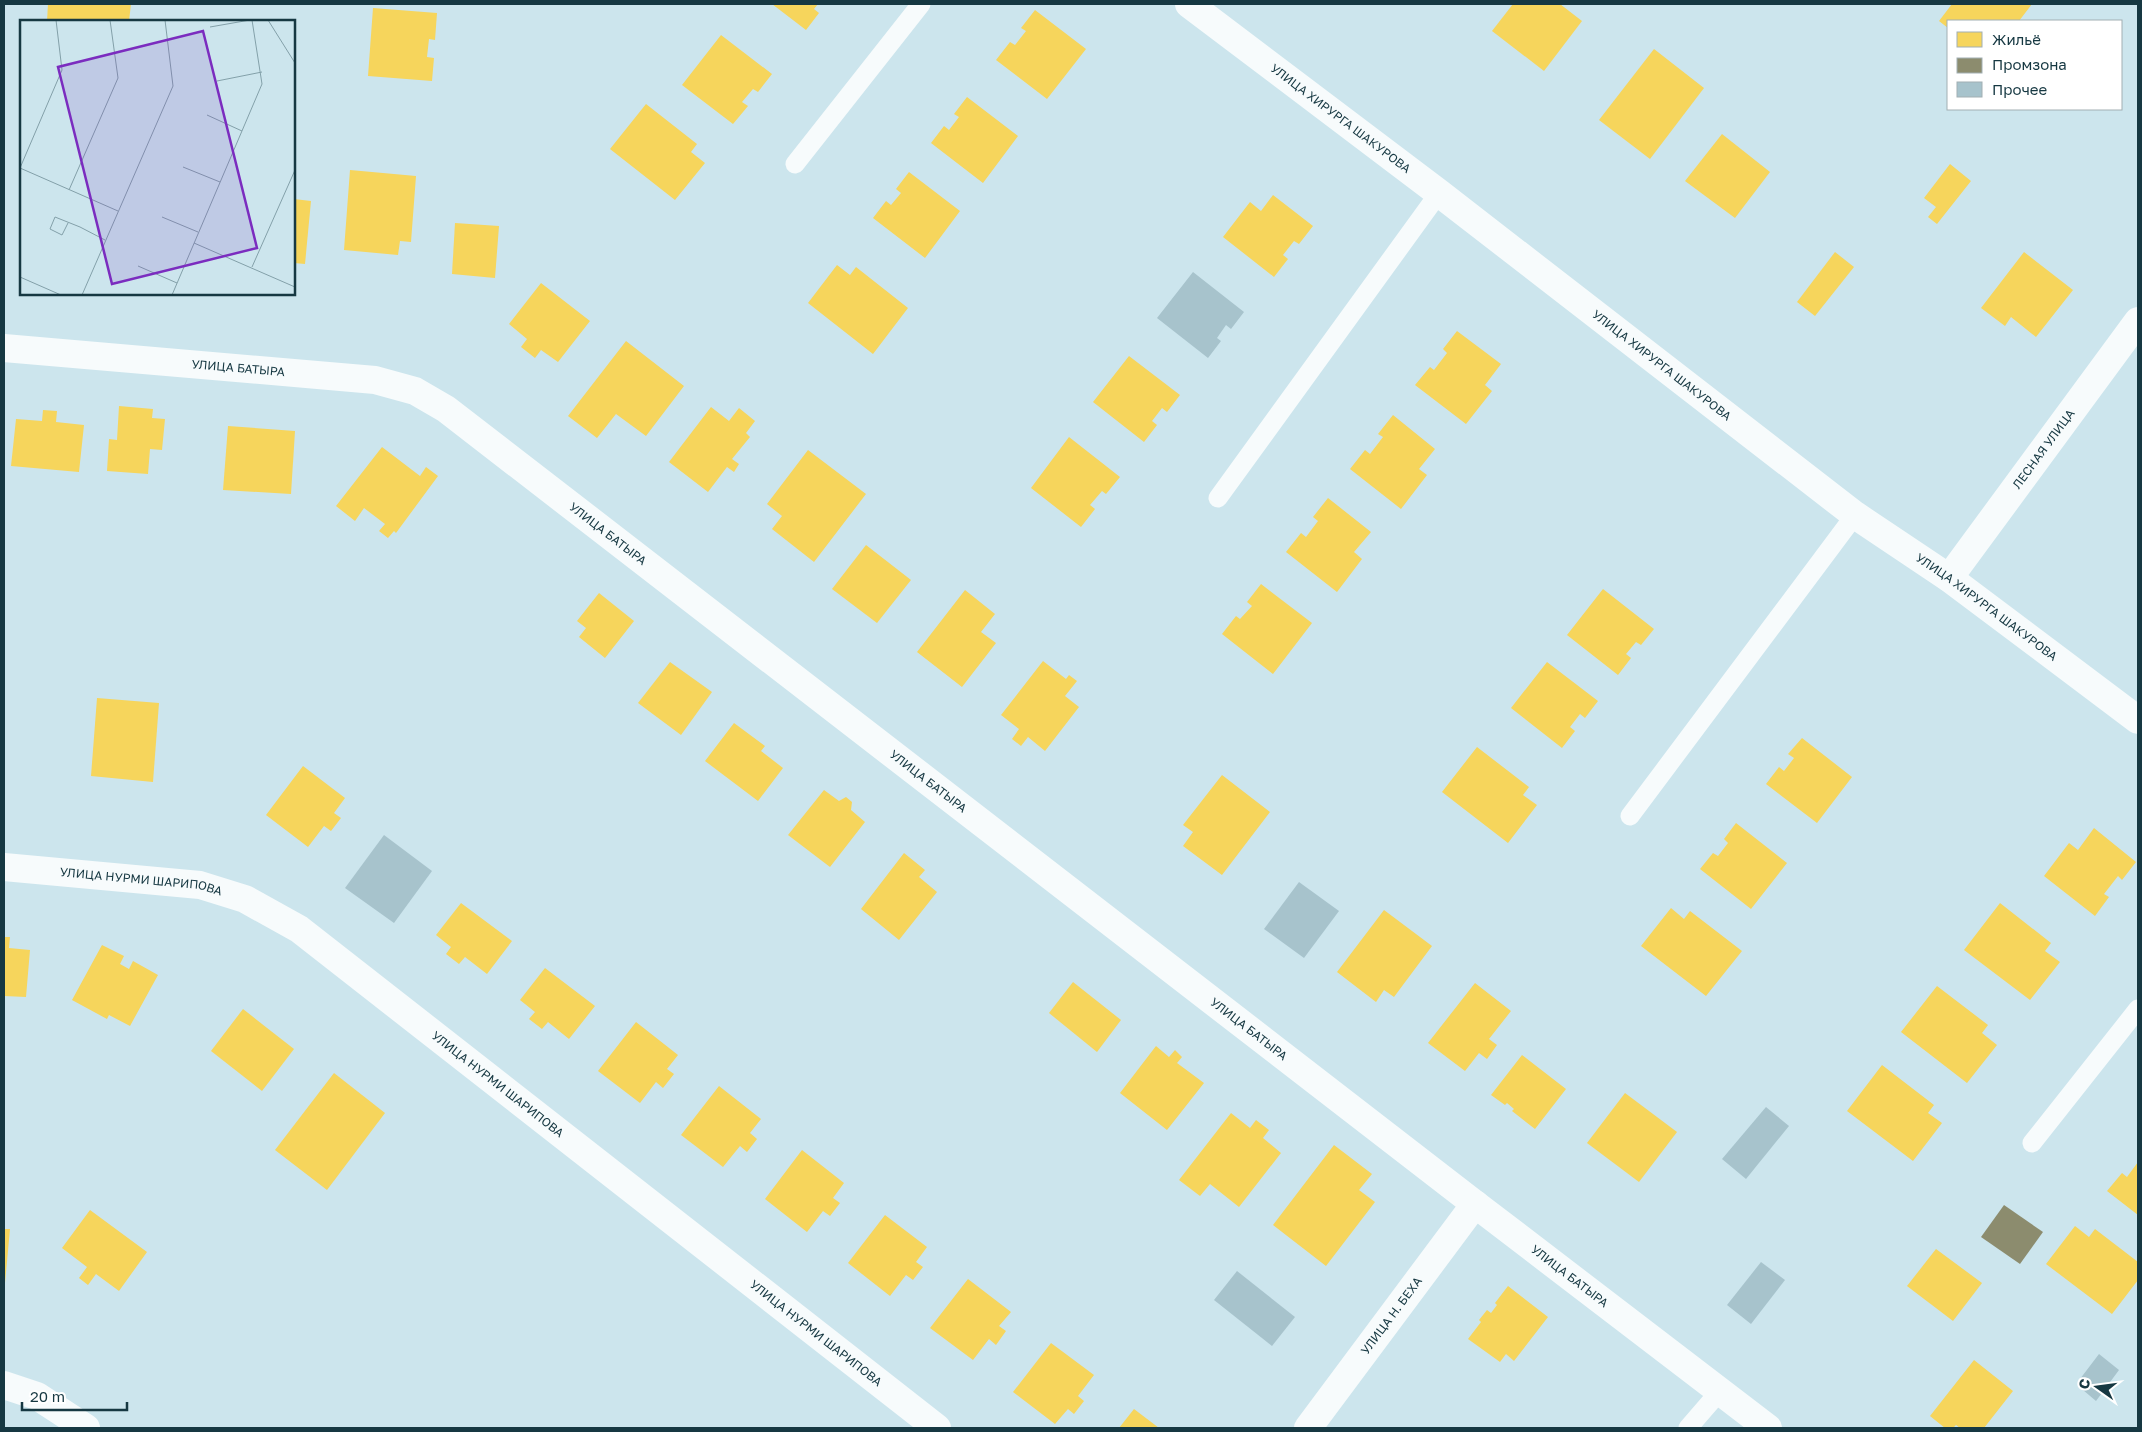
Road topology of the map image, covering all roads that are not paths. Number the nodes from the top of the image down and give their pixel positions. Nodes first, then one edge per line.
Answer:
1 (921, 4) edge
2 (1190, 4) edge
3 (795, 164) dead end
4 (1439, 193) junction
5 (2138, 321) edge
6 (4, 348) edge
7 (1218, 498) dead end
8 (1855, 515) junction
9 (1949, 578) junction
10 (2138, 720) edge
11 (1630, 816) dead end
12 (4, 867) edge
13 (2138, 1009) edge
14 (2032, 1143) dead end
15 (1475, 1204) junction
16 (4, 1385) edge
17 (1720, 1391) junction
18 (86, 1428) edge
19 (937, 1428) edge
20 (1308, 1428) edge
21 (1688, 1428) edge
22 (1768, 1428) edge

1 - 3 lane
2 - 4 street, УЛИЦА ХИРУРГА ШАКУРОВА
4 - 7 lane
4 - 8 street, УЛИЦА ХИРУРГА ШАКУРОВА
5 - 9 street, ЛЕСНАЯ УЛИЦА
6 - 15 street, УЛИЦА БАТЫРА
8 - 9 street, УЛИЦА ХИРУРГА ШАКУРОВА
8 - 11 lane
9 - 10 street, УЛИЦА ХИРУРГА ШАКУРОВА
12 - 19 street, УЛИЦА НУРМИ ШАРИПОВА
13 - 14 lane
15 - 17 street, УЛИЦА БАТЫРА
15 - 20 street, УЛИЦА Н. БЕХА
16 - 18 street
17 - 21 lane
17 - 22 street, УЛИЦА БАТЫРА

